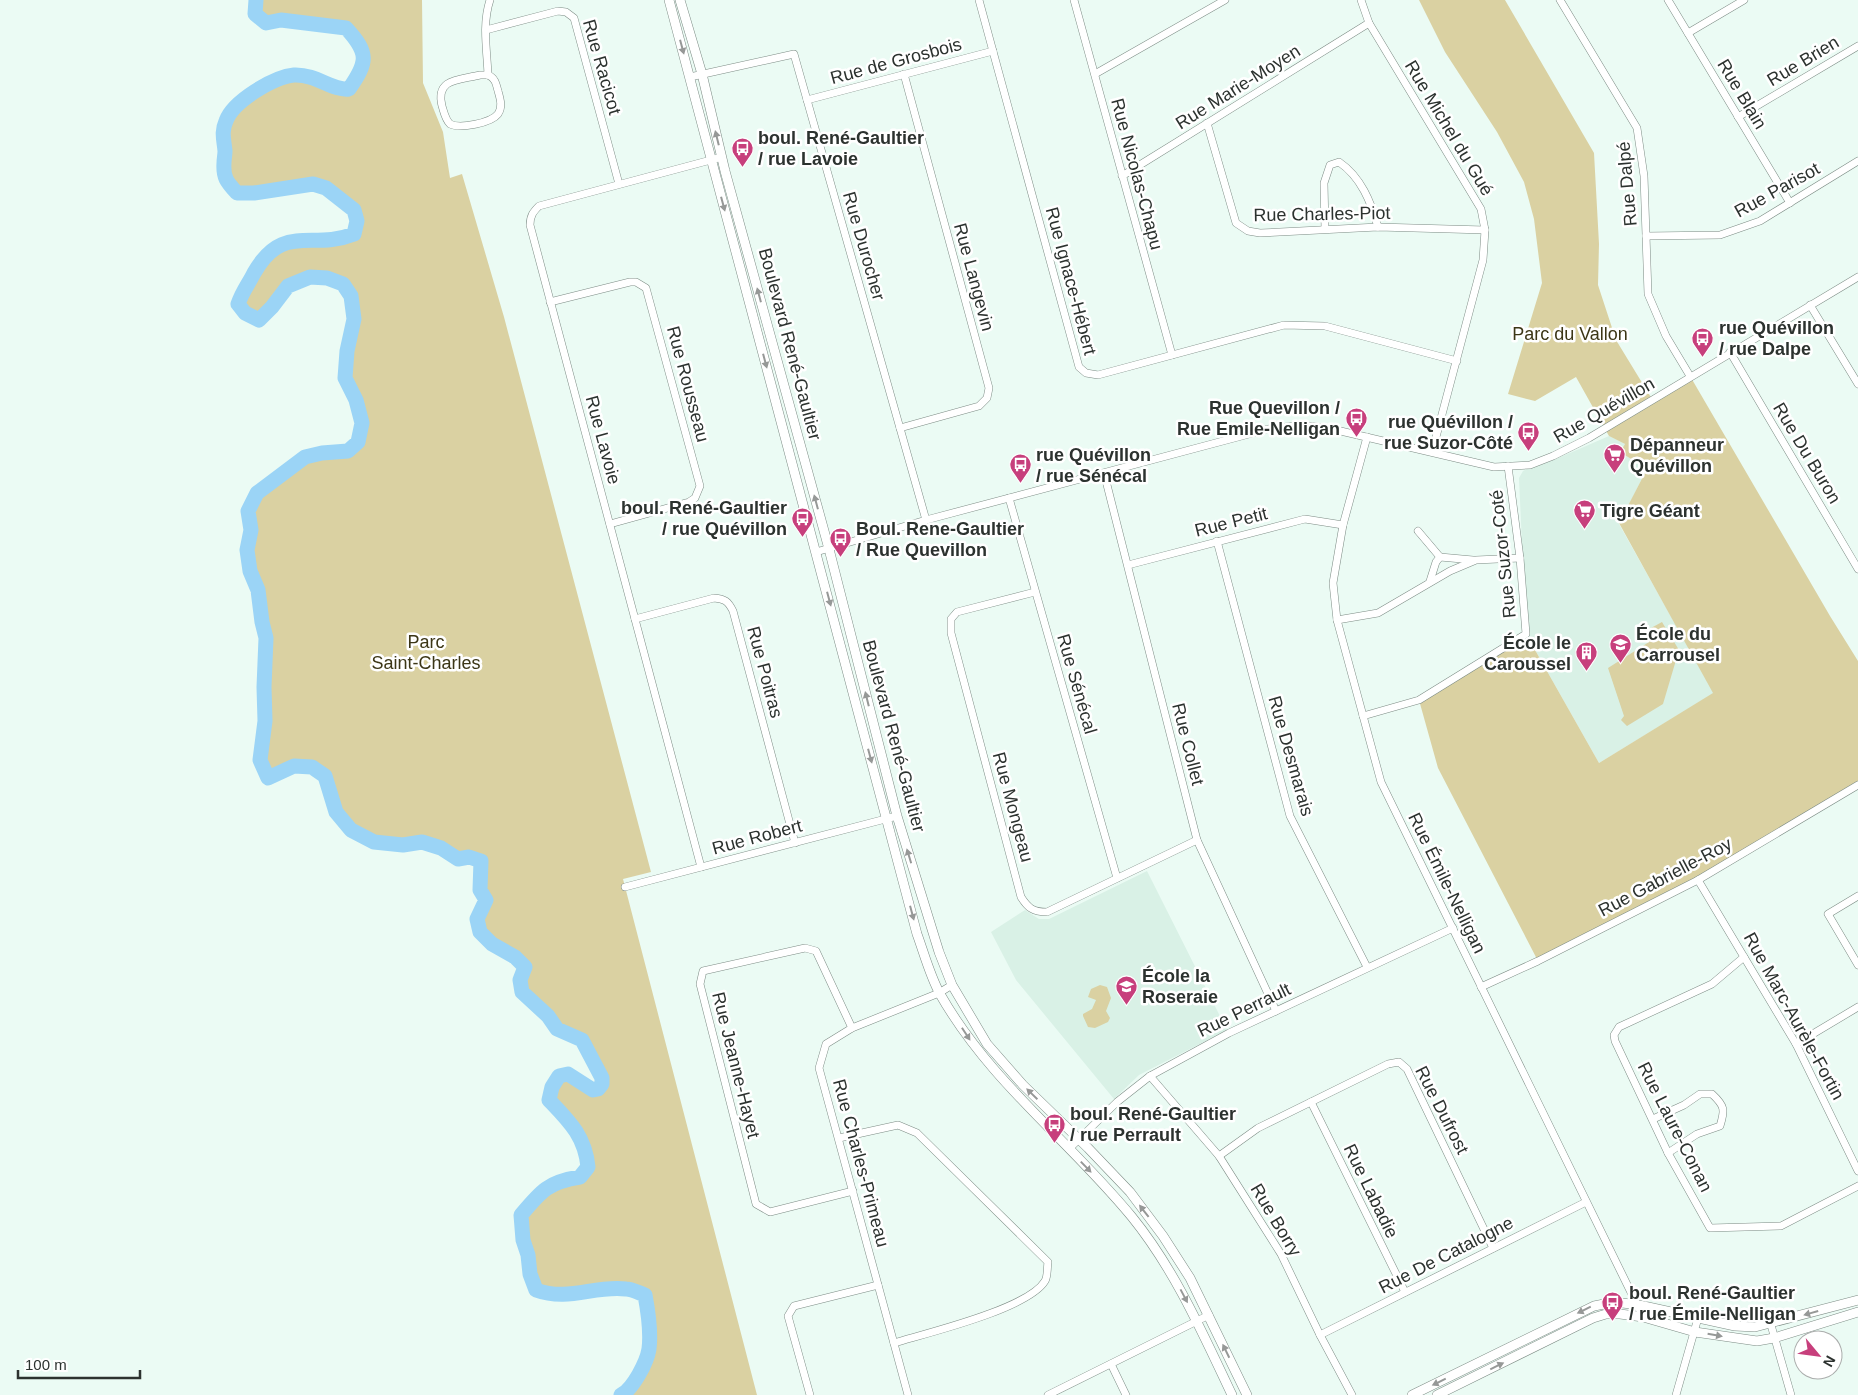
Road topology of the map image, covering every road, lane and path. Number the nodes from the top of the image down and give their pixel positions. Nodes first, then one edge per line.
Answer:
1 (490, 0) edge
2 (669, 0) edge
3 (680, 0) edge
4 (978, 0) edge
5 (1074, 0) edge
6 (1225, 0) edge
7 (1361, 0) edge
8 (1560, 0) edge
9 (1668, 0) edge
10 (1744, 0) edge
11 (1369, 24) junction
12 (486, 30) junction
13 (1688, 33) junction
14 (1858, 46) edge
15 (993, 51) junction
16 (702, 74) junction
17 (904, 74) junction
18 (1095, 74) junction
19 (488, 75) junction
20 (690, 77) junction
21 (807, 100) junction
22 (1738, 117) junction
23 (1207, 123) junction
24 (722, 157) junction
25 (711, 160) junction
26 (1858, 161) edge
27 (1122, 176) junction
28 (619, 184) junction
29 (1790, 203) junction
30 (1378, 227) junction
31 (1325, 228) junction
32 (1485, 230) junction
33 (1646, 236) junction
34 (1858, 277) edge
35 (550, 302) junction
36 (1810, 305) junction
37 (1730, 352) junction
38 (1172, 355) junction
39 (1457, 361) junction
40 (1690, 376) junction
41 (1858, 384) edge
42 (900, 428) junction
43 (1367, 437) junction
44 (1432, 452) junction
45 (1508, 466) junction
46 (1104, 473) junction
47 (1009, 498) junction
48 (926, 520) junction
49 (610, 524) junction
50 (1343, 525) junction
51 (1418, 531) dead end
52 (1217, 541) junction
53 (829, 549) junction
54 (816, 552) junction
55 (1440, 557) junction
56 (1520, 558) junction
57 (1476, 560) junction
58 (1128, 565) junction
59 (1858, 569) edge
60 (1430, 581) junction
61 (1035, 592) junction
62 (635, 619) junction
63 (1337, 620) junction
64 (1363, 716) junction
65 (1858, 785) edge
66 (897, 816) junction
67 (887, 819) junction
68 (1197, 840) junction
69 (795, 843) junction
70 (701, 867) junction
71 (1117, 878) junction
72 (1698, 880) junction
73 (624, 887) dead end
74 (1858, 896) edge
75 (1452, 928) junction
76 (1744, 956) junction
77 (1858, 964) edge
78 (1367, 967) junction
79 (952, 985) junction
80 (1481, 987) junction
81 (939, 993) junction
82 (1858, 1007) edge
83 (1276, 1011) junction
84 (852, 1028) junction
85 (1796, 1044) junction
86 (1150, 1076) junction
87 (1311, 1102) junction
88 (1653, 1119) junction
89 (839, 1138) junction
90 (1079, 1139) junction
91 (1069, 1150) junction
92 (1668, 1153) junction
93 (1219, 1156) junction
94 (1858, 1170) edge
95 (1858, 1186) edge
96 (853, 1191) junction
97 (1586, 1202) junction
98 (1493, 1248) junction
99 (878, 1285) junction
100 (1405, 1292) junction
101 (1858, 1300) edge
102 (1639, 1305) junction
103 (1858, 1312) edge
104 (1209, 1315) junction
105 (1644, 1317) junction
106 (1698, 1318) junction
107 (1197, 1322) junction
108 (1771, 1325) junction
109 (1695, 1332) junction
110 (1320, 1335) junction
111 (1774, 1338) junction
112 (894, 1343) junction
113 (1111, 1364) junction
114 (810, 1395) edge
115 (908, 1395) edge
116 (1048, 1395) edge
117 (1126, 1395) edge
118 (1232, 1395) edge
119 (1247, 1395) edge
120 (1352, 1395) edge
121 (1412, 1395) edge
122 (1437, 1395) edge
123 (1676, 1395) edge
124 (1791, 1395) edge

1 - 12 street
2 -> 20 street, Boulevard René-Gaultier
3 - 16 street, Boulevard René-Gaultier
4 - 15 street, Rue Ignace-Hébert
5 - 18 street, Rue Nicolas-Chapu
6 - 18 street
7 - 11 street, Rue Michel du Gué
8 - 33 street, Rue Dalpé
9 - 13 street, Rue Blain
10 - 13 street
11 - 23 street, Rue Marie-Moyen
11 - 32 street, Rue Michel du Gué
12 - 19 street
12 - 28 street, Rue Racicot
13 - 22 street, Rue Blain
14 - 22 street, Rue Brien
15 - 17 street, Rue de Grosbois
15 - 38 street, Rue Ignace-Hébert
16 - 20 street, Rue Durocher
16 - 21 street, Rue Durocher
24 -> 16 street, Boulevard René-Gaultier
17 - 21 street, Rue de Grosbois
17 - 42 street, Rue Langevin
18 - 27 street, Rue Nicolas-Chapu
19 - 19 street
20 - 25 street, Boulevard René-Gaultier
21 - 42 street, Rue Durocher
22 - 29 street, Rue Blain
23 - 27 street, Rue Marie-Moyen
23 - 31 street, Rue Charles-Piot
24 - 25 street, Rue Lavoie
53 -> 24 street, Boulevard René-Gaultier
25 - 28 street, Rue Lavoie
25 -> 54 street, Boulevard René-Gaultier
26 - 29 street, Rue Parisot
27 - 38 street, Rue Nicolas-Chapu
28 - 35 street, Rue Lavoie
29 - 33 street, Rue Parisot
30 - 31 street, Rue Charles-Piot
30 - 31 street
30 - 32 street, Rue Charles-Piot
32 - 39 street, Rue Michel du Gué
33 - 40 street, Rue Dalpé
34 - 36 street, Rue Quévillon
35 - 49 street, Rue Lavoie
35 - 49 street, Rue Rousseau
36 - 37 street, Rue Quévillon
36 - 41 street
37 - 40 street, Rue Quévillon
37 - 59 street, Rue Du Buron
38 - 39 street, Rue Ignace-Hébert
39 - 44 street, Rue Michel du Gué
40 - 45 street, Rue Quévillon
42 - 48 street, Rue Durocher
43 - 44 street, Rue Quévillon
43 - 46 street, Rue Quévillon
43 - 50 street, Rue Émile-Nelligan
44 - 45 street, Rue Quévillon
45 - 56 street, Rue Suzor-Coté
46 - 47 street, Rue Quévillon
46 - 58 street, Rue Collet
47 - 48 street, Rue Quévillon
47 - 61 street, Rue Sénécal
48 - 53 street, Rue Quévillon
49 - 62 street, Rue Lavoie
50 - 52 street, Rue Petit
50 - 63 street, Rue Émile-Nelligan
51 - 55 street
52 - 58 street, Rue Petit
52 - 78 street, Rue Desmarais
53 - 54 street, Rue Quévillon
66 -> 53 street, Boulevard René-Gaultier
54 -> 67 street, Boulevard René-Gaultier
55 - 57 street
55 - 60 street
56 - 57 street
56 - 64 street, Rue Suzor-Coté
57 - 60 street
58 - 68 street, Rue Collet
60 - 63 street
61 - 71 street, Rue Sénécal
61 - 71 street, Rue Mongeau
62 - 69 street, Rue Poitras
62 - 70 street, Rue Lavoie
63 - 64 street, Rue Émile-Nelligan
64 - 75 street, Rue Émile-Nelligan
65 - 72 street, Rue Gabrielle-Roy
66 - 67 street, Rue Robert
79 -> 66 street, Boulevard René-Gaultier
67 - 69 street, Rue Robert
67 -> 81 street, Boulevard René-Gaultier
68 - 71 street, Rue Mongeau
68 - 83 street, Rue Collet
69 - 70 street, Rue Robert
70 - 73 street, Rue Robert
72 - 76 street, Rue Marc-Aurèle-Fortin
72 - 80 street, Rue Gabrielle-Roy
74 - 77 street
75 - 78 street, Rue Perrault
75 - 80 street, Rue Émile-Nelligan
76 - 85 street, Rue Marc-Aurèle-Fortin
76 - 88 street, Rue Laure-Conan
78 - 83 street, Rue Perrault
79 - 81 street, Rue Charles-Primeau
90 -> 79 street, Boulevard René-Gaultier
80 - 97 street, Rue Émile-Nelligan
81 - 84 street, Rue Charles-Primeau
81 -> 91 street, Boulevard René-Gaultier
82 - 85 street
83 - 86 street, Rue Perrault
84 - 89 street, Rue Charles-Primeau
84 - 96 street, Rue Jeanne-Hayet
85 - 94 street, Rue Marc-Aurèle-Fortin
86 - 90 street, Rue Perrault
86 - 93 street, Rue Borry
87 - 93 street, Rue Dufrost
87 - 98 street, Rue Dufrost
87 - 100 street, Rue Labadie
88 - 92 street, Rue Laure-Conan
88 - 92 street
89 - 96 street, Rue Charles-Primeau
89 - 112 street
90 - 91 street, Rue Perrault
104 -> 90 street, Boulevard René-Gaultier
91 -> 107 street, Boulevard René-Gaultier
92 - 95 street, Rue Laure-Conan
93 - 110 street, Rue Borry
96 - 99 street, Rue Charles-Primeau
97 - 98 street, Rue De Catalogne
97 - 102 street, Rue Émile-Nelligan
98 - 100 street, Rue De Catalogne
99 - 112 street, Rue Charles-Primeau
99 - 114 street
100 - 110 street, Rue De Catalogne
101 -> 108 street
102 - 105 street, Rue Émile-Nelligan
102 - 106 street
102 -> 121 street
103 - 111 street
104 - 107 street
119 -> 104 street, Boulevard René-Gaultier
105 - 109 street
122 -> 105 street
106 - 108 street
106 - 109 street
107 - 113 street
107 - 118 street, Boulevard René-Gaultier
108 - 111 street
109 -> 111 street
109 - 123 street
110 - 120 street, Rue Borry
111 - 124 street
112 - 115 street, Rue Charles-Primeau
113 - 116 street
113 - 117 street

